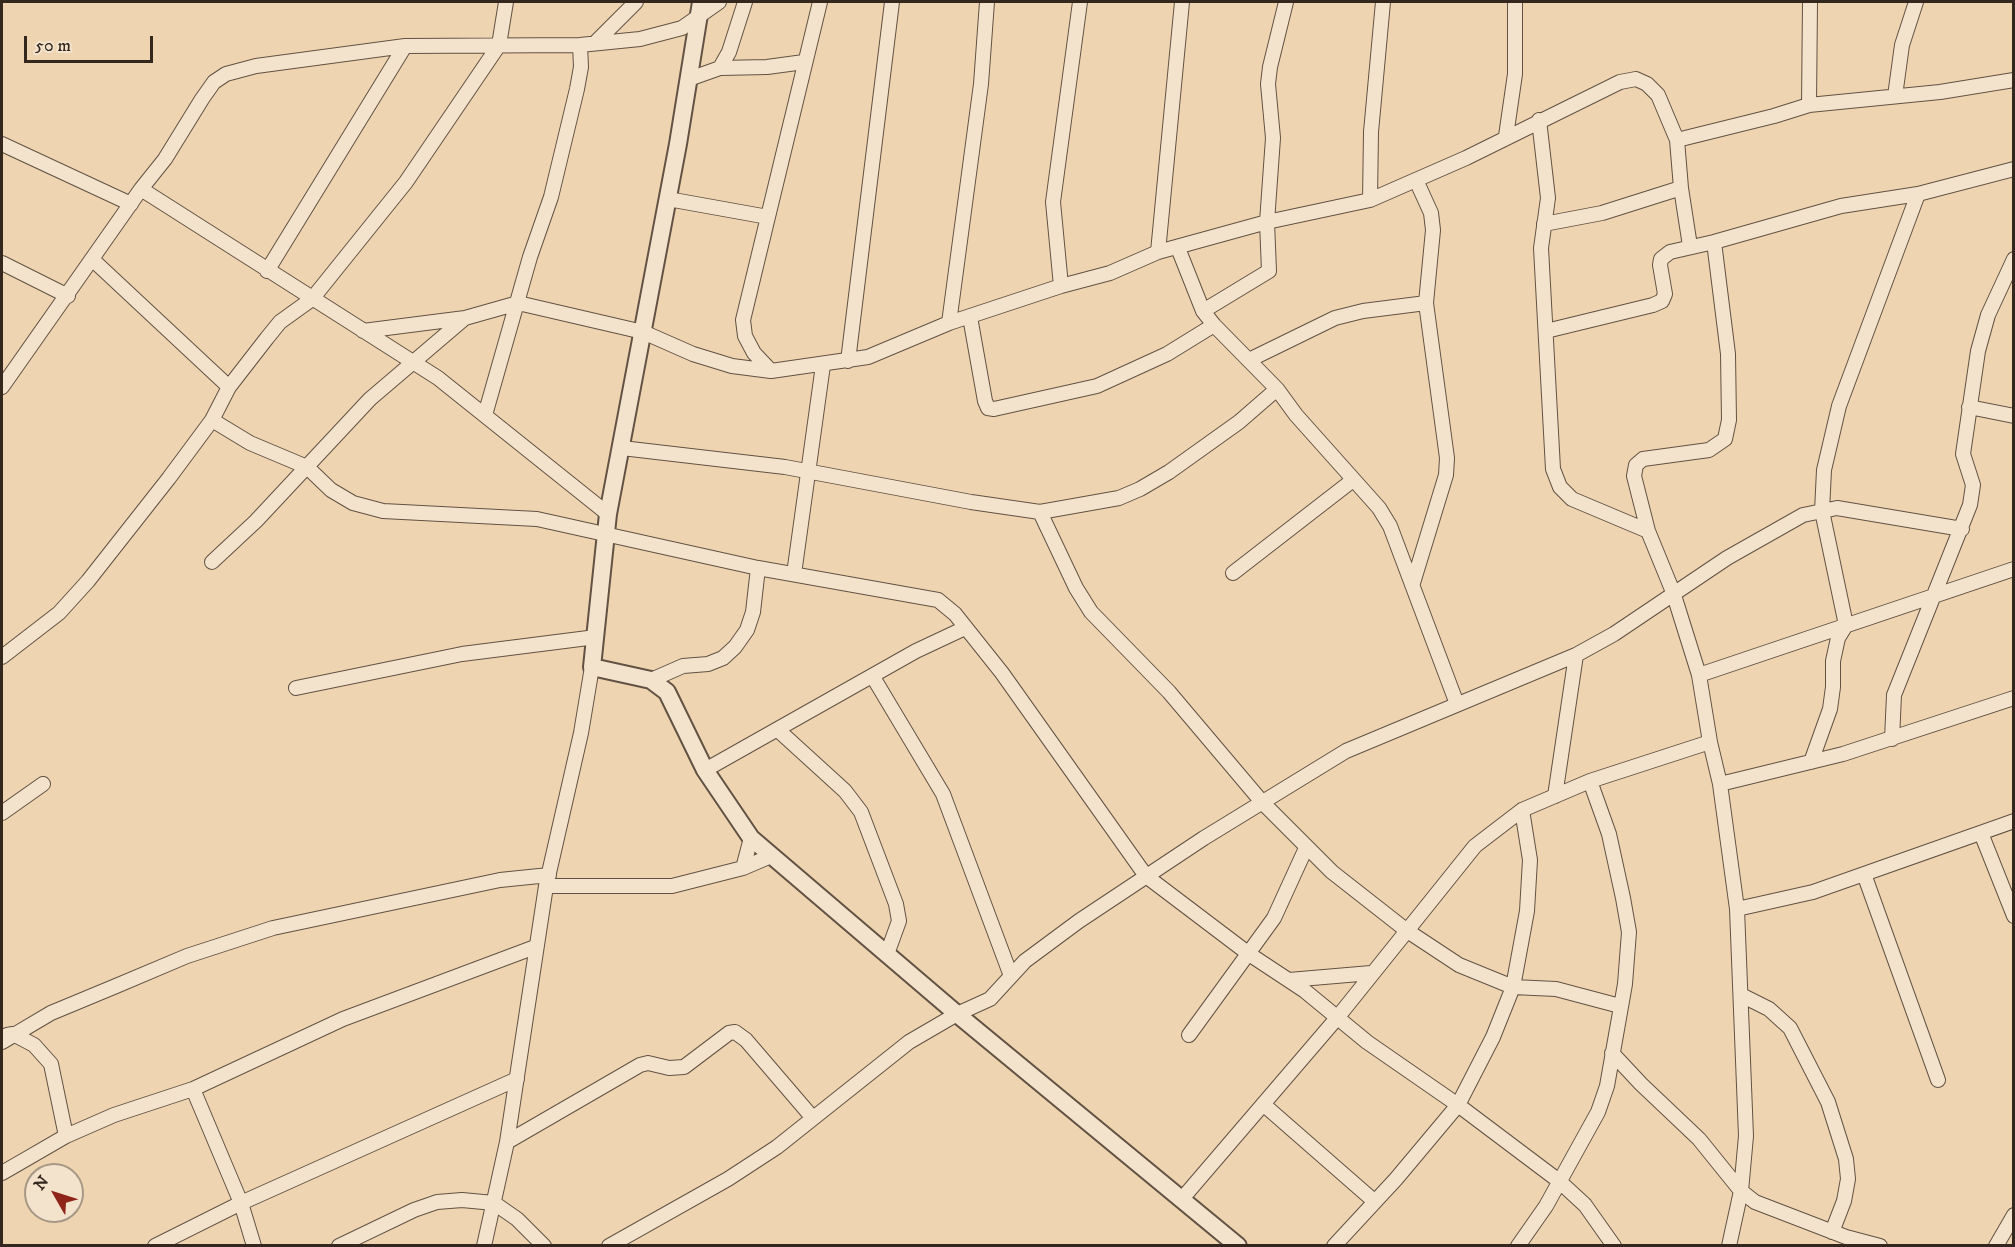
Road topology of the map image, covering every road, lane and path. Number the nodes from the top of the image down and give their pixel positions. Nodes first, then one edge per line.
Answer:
1 (506, 2) edge
2 (636, 2) edge
3 (701, 2) edge
4 (719, 2) edge
5 (745, 2) edge
6 (820, 2) edge
7 (892, 2) edge
8 (987, 2) edge
9 (1080, 2) edge
10 (1182, 2) edge
11 (1286, 2) edge
12 (1383, 2) edge
13 (1515, 2) edge
14 (1809, 2) edge
15 (1916, 2) edge
16 (697, 20) junction
17 (597, 41) junction
18 (499, 45) junction
19 (580, 45) junction
20 (405, 46) junction
21 (804, 62) junction
22 (720, 68) junction
23 (689, 79) junction
24 (2013, 80) edge
25 (1896, 96) junction
26 (1809, 105) junction
27 (1539, 120) junction
28 (1506, 136) junction
29 (1677, 140) junction
30 (2, 144) edge
31 (2013, 169) edge
32 (1416, 180) junction
33 (1681, 188) junction
34 (141, 189) junction
35 (1918, 194) junction
36 (668, 199) junction
37 (1370, 200) junction
38 (131, 204) junction
39 (768, 217) junction
40 (1267, 222) junction
41 (1544, 224) junction
42 (1714, 242) junction
43 (1690, 246) junction
44 (1178, 248) junction
45 (1158, 252) junction
46 (93, 260) junction
47 (2, 263) edge
48 (2012, 268) edge
49 (267, 271) junction
50 (1061, 286) junction
51 (68, 296) junction
52 (312, 299) junction
53 (519, 303) junction
54 (1426, 303) junction
55 (1203, 310) junction
56 (970, 317) junction
57 (465, 318) junction
58 (949, 323) junction
59 (1214, 325) junction
60 (363, 331) junction
61 (1546, 331) junction
62 (643, 332) junction
63 (1249, 360) junction
64 (848, 361) junction
65 (411, 362) junction
66 (823, 365) junction
67 (771, 371) junction
68 (2, 387) edge
69 (229, 387) junction
70 (1277, 390) junction
71 (1969, 407) junction
72 (484, 415) junction
73 (2013, 416) edge
74 (212, 420) junction
75 (622, 448) junction
76 (307, 467) junction
77 (808, 472) junction
78 (1353, 480) junction
79 (1822, 511) junction
80 (1040, 512) junction
81 (608, 514) junction
82 (1962, 529) junction
83 (1648, 531) junction
84 (608, 533) junction
85 (212, 562) dead end
86 (758, 568) junction
87 (2013, 569) edge
88 (1233, 573) dead end
89 (794, 574) junction
90 (1413, 583) junction
91 (1673, 592) junction
92 (1933, 596) junction
93 (1846, 625) junction
94 (964, 628) junction
95 (596, 637) junction
96 (1576, 655) junction
97 (2, 657) edge
98 (592, 667) junction
99 (1699, 675) junction
100 (873, 677) junction
101 (651, 680) junction
102 (296, 688) dead end
103 (2013, 698) edge
104 (1456, 704) junction
105 (778, 730) junction
106 (1892, 739) junction
107 (1710, 742) junction
108 (1811, 762) junction
109 (705, 770) junction
110 (1590, 781) junction
111 (43, 784) dead end
112 (1720, 784) junction
113 (1555, 796) junction
114 (1262, 802) junction
115 (1522, 810) junction
116 (2, 813) edge
117 (2013, 821) edge
118 (1981, 832) junction
119 (751, 838) junction
120 (1306, 848) junction
121 (771, 856) junction
122 (743, 868) junction
123 (1864, 874) junction
124 (1146, 876) junction
125 (548, 880) junction
126 (1737, 909) junction
127 (2013, 916) edge
128 (1406, 930) junction
129 (535, 947) junction
130 (887, 954) junction
131 (1249, 954) junction
132 (1371, 973) junction
133 (1011, 976) junction
134 (1289, 980) junction
135 (1513, 987) junction
136 (1741, 995) junction
137 (1620, 1006) junction
138 (957, 1014) junction
139 (1337, 1018) junction
140 (1189, 1035) dead end
141 (5, 1037) edge
142 (1612, 1053) junction
143 (517, 1079) junction
144 (1938, 1080) dead end
145 (193, 1089) junction
146 (1263, 1104) junction
147 (1458, 1105) junction
148 (812, 1117) junction
149 (66, 1136) junction
150 (507, 1142) junction
151 (2, 1173) edge
152 (1559, 1181) junction
153 (1741, 1191) junction
154 (1181, 1200) junction
155 (1374, 1201) junction
156 (240, 1203) junction
157 (494, 1203) junction
158 (2013, 1215) edge
159 (1832, 1232) junction
160 (155, 1245) edge
161 (254, 1245) edge
162 (339, 1245) edge
163 (484, 1245) edge
164 (544, 1245) edge
165 (609, 1245) edge
166 (1238, 1245) edge
167 (1334, 1245) edge
168 (1518, 1245) edge
169 (1614, 1245) edge
170 (1730, 1245) edge
171 (1880, 1245) edge
172 (1996, 1245) edge

1 - 18 street
2 - 17 street
3 - 16 street
4 - 16 street
5 - 22 street
6 - 21 street
7 - 64 street
8 - 58 street
9 - 50 street
10 - 45 street
11 - 40 street
12 - 37 street
13 - 28 street
14 - 26 street
15 - 25 street
16 - 17 street
16 - 23 street
17 - 19 street
18 - 19 street
18 - 20 street
18 - 52 street
19 - 53 street
20 - 34 street
20 - 49 street
21 - 22 street
21 - 39 street
22 - 23 street
23 - 36 street
24 - 25 street
25 - 26 street
26 - 29 street
27 - 28 street
27 - 29 street
27 - 41 street
28 - 32 street
29 - 33 street
30 - 38 street
31 - 35 street
32 - 37 street
32 - 54 street
33 - 41 street
33 - 43 street
34 - 38 street
34 - 49 street
35 - 42 street
35 - 79 street
36 - 39 street
36 - 62 street
37 - 40 street
38 - 46 street
39 - 67 street
40 - 44 street
40 - 55 street
41 - 61 street
42 - 43 street
42 - 83 street
43 - 61 street
44 - 45 street
44 - 55 street
45 - 50 street
46 - 51 street
46 - 69 street
47 - 51 street
48 - 71 street
49 - 52 street
50 - 56 street
51 - 68 street
52 - 60 street
52 - 69 street
53 - 57 street
53 - 62 street
53 - 72 street
54 - 63 street
54 - 90 street
55 - 59 street
56 - 58 street
56 - 59 street
57 - 60 street
57 - 65 street
58 - 64 street
59 - 63 street
60 - 65 street
61 - 83 street
62 - 67 street
62 - 75 street
63 - 70 street
64 - 66 street
65 - 72 street
65 - 76 street
66 - 67 street
66 - 77 street
69 - 74 street
70 - 78 street
70 - 80 street
71 - 73 street
71 - 82 street
72 - 81 street
74 - 76 street
74 - 97 street
75 - 77 street
75 - 81 street
76 - 84 street
76 - 85 street
77 - 80 street
77 - 89 street
78 - 88 street
78 - 90 street
79 - 82 street
79 - 91 street
79 - 93 street
80 - 114 street
81 - 84 street
82 - 92 street
83 - 91 street
84 - 86 street
84 - 95 street
86 - 89 street
86 - 101 street
87 - 92 street
89 - 94 street
90 - 104 street
91 - 96 street
91 - 99 street
92 - 93 street
92 - 106 street
93 - 99 street
93 - 108 street
94 - 100 street
94 - 124 street
95 - 98 street
95 - 102 street
96 - 104 street
96 - 113 street
98 - 101 street
98 - 125 street
99 - 107 street
100 - 105 street
100 - 133 street
101 - 109 street
103 - 106 street
104 - 114 street
105 - 109 street
105 - 130 street
106 - 108 street
107 - 110 street
107 - 112 street
108 - 112 street
109 - 119 street
110 - 113 street
110 - 137 street
111 - 116 street
112 - 126 street
113 - 115 street
114 - 120 street
114 - 124 street
115 - 128 street
115 - 135 street
117 - 118 street
118 - 123 street
118 - 127 street
119 - 121 street
119 - 122 street
120 - 128 street
120 - 131 street
121 - 122 street
121 - 130 street
122 - 125 street
123 - 126 street
123 - 144 street
124 - 131 street
124 - 133 street
125 - 129 street
125 - 141 street
126 - 136 street
128 - 132 street
128 - 135 street
129 - 143 street
129 - 145 street
130 - 138 street
131 - 134 street
131 - 140 street
132 - 134 street
132 - 139 street
133 - 138 street
134 - 139 street
135 - 137 street
135 - 147 street
136 - 153 street
136 - 159 street
137 - 142 street
138 - 148 street
138 - 154 street
139 - 146 street
139 - 147 street
141 - 149 street
142 - 152 street
142 - 153 street
143 - 150 street
143 - 156 street
145 - 149 street
145 - 156 street
146 - 154 street
146 - 155 street
147 - 152 street
147 - 155 street
148 - 150 street
148 - 165 street
149 - 151 street
150 - 157 street
152 - 168 street
152 - 169 street
153 - 159 street
153 - 170 street
154 - 166 street
155 - 167 street
156 - 160 street
156 - 161 street
157 - 162 street
157 - 163 street
157 - 164 street
158 - 172 street
159 - 171 street

